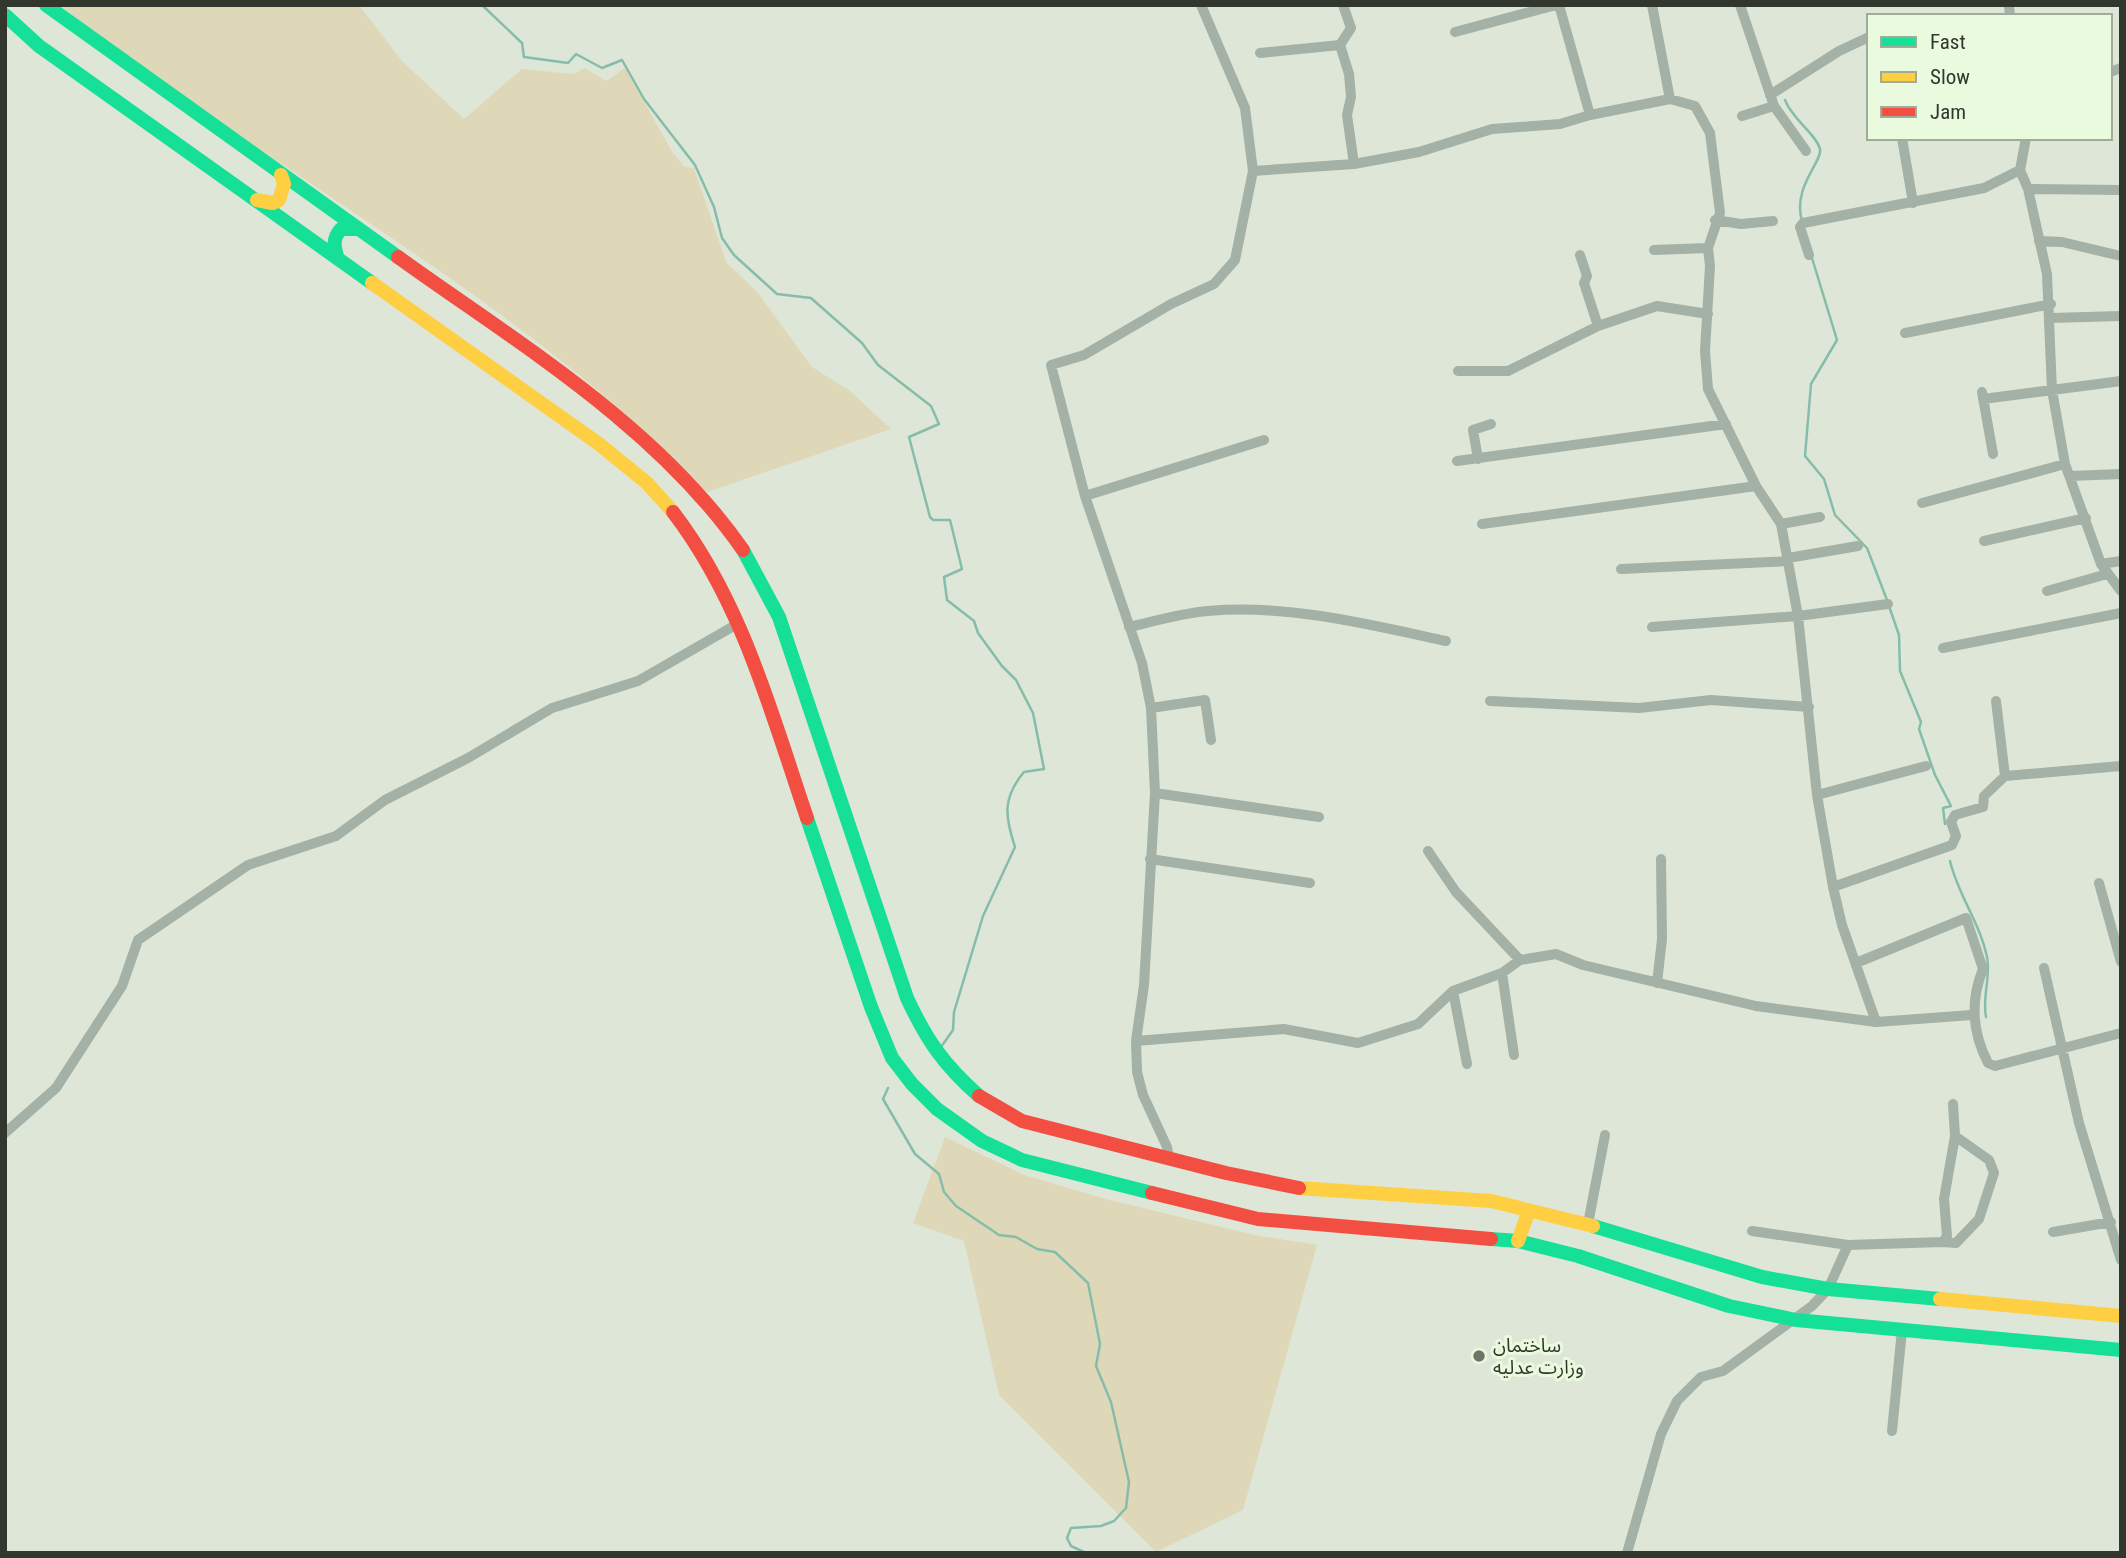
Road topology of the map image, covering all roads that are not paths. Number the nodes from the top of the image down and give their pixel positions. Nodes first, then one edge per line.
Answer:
1 (47, 5) edge
2 (1201, 5) edge
3 (1343, 5) edge
4 (1556, 5) edge
5 (1652, 5) edge
6 (1740, 5) edge
7 (5, 15) edge
8 (1455, 32) dead end
9 (1867, 38) edge
10 (1340, 45) junction
11 (1260, 53) dead end
12 (1770, 95) junction
13 (1670, 99) junction
14 (1774, 106) junction
15 (1590, 115) junction
16 (1742, 116) dead end
17 (1902, 140) edge
18 (2025, 140) edge
19 (1806, 151) dead end
20 (1354, 164) junction
21 (2020, 170) junction
22 (1253, 171) junction
23 (281, 175) junction
24 (2028, 189) junction
25 (2121, 190) edge
26 (255, 200) junction
27 (1913, 203) junction
28 (1716, 219) junction
29 (1773, 221) dead end
30 (359, 230) junction
31 (2039, 241) junction
32 (1708, 248) junction
33 (1654, 250) dead end
34 (1580, 255) dead end
35 (1809, 255) dead end
36 (2121, 256) edge
37 (338, 259) junction
38 (2051, 304) junction
39 (1708, 314) junction
40 (2121, 316) edge
41 (2051, 318) junction
42 (1598, 326) junction
43 (1905, 333) dead end
44 (1458, 371) dead end
45 (2121, 381) edge
46 (2052, 390) junction
47 (1491, 424) dead end
48 (1726, 424) junction
49 (1264, 440) dead end
50 (1993, 454) dead end
51 (1478, 458) junction
52 (1457, 461) dead end
53 (2066, 464) junction
54 (2121, 474) edge
55 (2070, 476) junction
56 (1756, 486) junction
57 (1085, 496) junction
58 (1922, 503) dead end
59 (1820, 517) dead end
60 (2087, 518) junction
61 (1482, 524) dead end
62 (1781, 524) junction
63 (1984, 541) dead end
64 (1858, 546) dead end
65 (1788, 560) junction
66 (2121, 561) edge
67 (2101, 564) junction
68 (1621, 569) dead end
69 (2107, 574) junction
70 (2047, 591) dead end
71 (2121, 591) edge
72 (1888, 604) dead end
73 (2121, 612) edge
74 (1798, 616) junction
75 (739, 623) junction
76 (1129, 626) junction
77 (1651, 626) dead end
78 (1446, 641) dead end
79 (1942, 648) dead end
80 (1490, 701) dead end
81 (1996, 701) dead end
82 (1809, 706) junction
83 (1151, 708) junction
84 (1211, 740) dead end
85 (1926, 765) dead end
86 (2121, 766) edge
87 (2005, 776) junction
88 (1155, 793) junction
89 (1817, 795) junction
90 (1319, 817) dead end
91 (1428, 851) dead end
92 (1150, 859) junction
93 (1661, 859) dead end
94 (1310, 883) dead end
95 (2098, 883) dead end
96 (1833, 887) junction
97 (1520, 960) junction
98 (2121, 962) edge
99 (1856, 963) junction
100 (2044, 968) dead end
101 (1502, 973) junction
102 (1657, 983) junction
103 (1453, 991) junction
104 (1972, 1015) junction
105 (1876, 1022) junction
106 (2121, 1033) edge
107 (1136, 1041) junction
108 (2063, 1051) junction
109 (1514, 1055) dead end
110 (1467, 1064) dead end
111 (1953, 1104) dead end
112 (5, 1133) edge
113 (1605, 1135) dead end
114 (1955, 1136) junction
115 (1168, 1158) junction
116 (1529, 1210) junction
117 (2111, 1222) junction
118 (1588, 1224) junction
119 (1752, 1231) dead end
120 (2053, 1232) dead end
121 (1518, 1241) junction
122 (1943, 1242) junction
123 (1848, 1245) junction
124 (2121, 1260) edge
125 (1828, 1289) junction
126 (2121, 1317) edge
127 (1796, 1320) junction
128 (1902, 1330) junction
129 (2121, 1350) edge
130 (1892, 1431) dead end
131 (1627, 1553) edge

1 - 23 street
2 - 22 street
3 - 10 street
4 - 8 street
4 - 15 street
5 - 13 street
6 - 12 street
7 - 26 street
9 - 12 street
10 - 11 street
10 - 20 street
12 - 14 street
13 - 15 street
13 - 28 street
14 - 16 street
14 - 19 street
15 - 20 street
17 - 27 street
18 - 21 street
20 - 22 street
21 - 24 street
21 - 27 street
22 - 57 street
23 - 26 street
23 - 30 street
24 - 25 street
24 - 31 street
26 - 37 street
27 - 35 street
28 - 29 street
28 - 32 street
30 - 37 street
30 - 115 street
31 - 36 street
31 - 38 street
32 - 33 street
32 - 39 street
34 - 42 street
37 - 75 street
38 - 41 street
38 - 43 street
39 - 42 street
39 - 48 street
40 - 41 street
41 - 46 street
42 - 44 street
45 - 46 street
46 - 50 street
46 - 53 street
47 - 51 street
48 - 51 street
48 - 56 street
49 - 57 street
51 - 52 street
53 - 55 street
53 - 58 street
54 - 55 street
55 - 60 street
56 - 61 street
56 - 62 street
57 - 76 street
59 - 62 street
60 - 63 street
60 - 67 street
62 - 65 street
64 - 65 street
65 - 68 street
65 - 74 street
66 - 67 street
67 - 69 street
69 - 70 street
69 - 71 street
72 - 74 street
73 - 79 street
74 - 77 street
74 - 82 street
75 - 112 street
75 - 121 street
76 - 78 street
76 - 83 street
80 - 82 street
81 - 87 street
82 - 89 street
83 - 84 street
83 - 88 street
85 - 89 street
86 - 87 street
87 - 96 street
88 - 90 street
88 - 92 street
89 - 96 street
91 - 97 street
92 - 94 street
92 - 107 street
93 - 102 street
95 - 98 street
96 - 99 street
97 - 101 street
97 - 102 street
99 - 104 street
99 - 105 street
100 - 108 street
101 - 103 street
101 - 109 street
102 - 105 street
103 - 107 street
103 - 110 street
104 - 105 street
104 - 108 street
106 - 108 street
107 - 115 street
108 - 117 street
111 - 114 street
113 - 118 street
114 - 122 street
114 - 122 street
115 - 116 street
116 - 118 street
116 - 121 street
117 - 120 street
117 - 124 street
118 - 125 street
119 - 123 street
121 - 127 street
122 - 123 street
123 - 125 street
125 - 126 street
125 - 127 street
127 - 128 street
127 - 131 street
128 - 129 street
128 - 130 street

